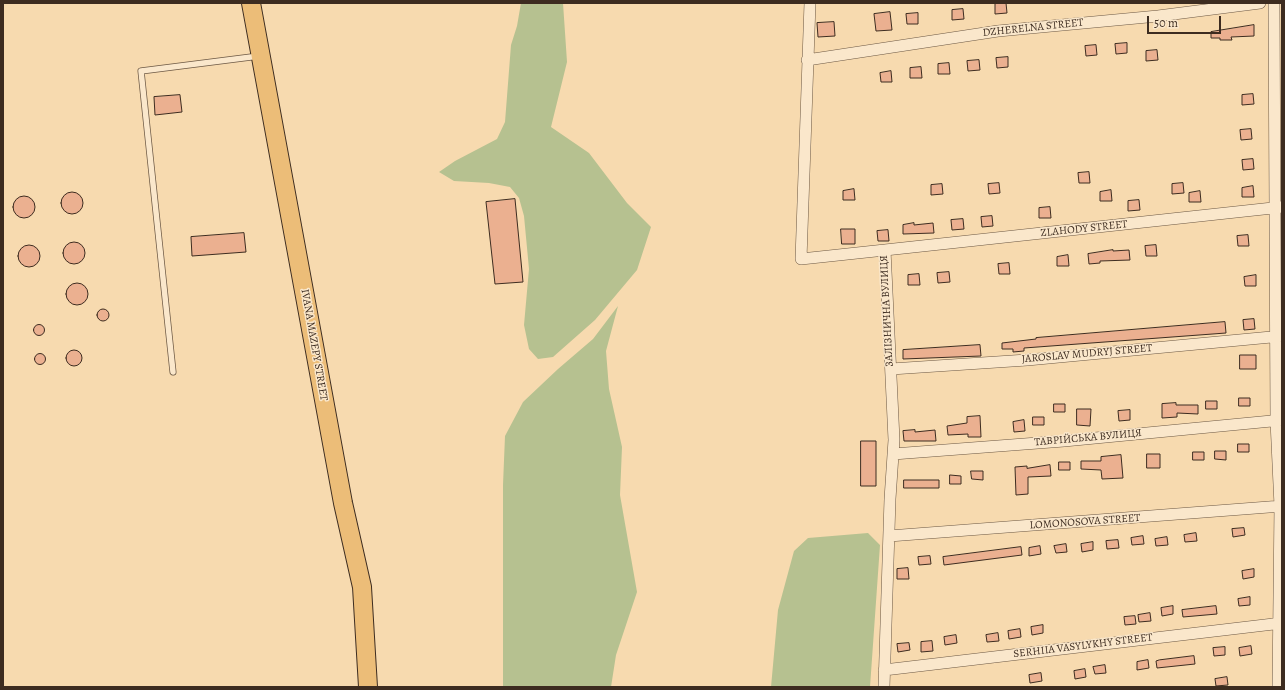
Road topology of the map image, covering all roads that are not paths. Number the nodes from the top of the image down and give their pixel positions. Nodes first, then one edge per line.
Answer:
1 (251, 3) edge
2 (810, 3) edge
3 (1260, 3) edge
4 (1274, 3) edge
5 (261, 56) junction
6 (807, 60) junction
7 (1279, 208) edge
8 (885, 250) junction
9 (1279, 336) edge
10 (891, 369) junction
11 (173, 372) dead end
12 (1279, 420) edge
13 (893, 454) junction
14 (1281, 506) edge
15 (888, 536) junction
16 (1281, 623) edge
17 (884, 670) junction
18 (368, 687) edge
19 (884, 687) edge
20 (1278, 687) edge

1 - 5 main road, IVANA MAZEPY STREET
2 - 6 street, ЗАЛІЗНИЧНА ВУЛИЦЯ
3 - 6 street, DZHERELNA STREET
4 - 7 street
5 - 11 lane
5 - 18 main road, IVANA MAZEPY STREET
6 - 8 street, ЗАЛІЗНИЧНА ВУЛИЦЯ
7 - 8 street, ZLAHODY STREET
7 - 9 street
8 - 10 street, ЗАЛІЗНИЧНА ВУЛИЦЯ
9 - 10 street, JAROSLAV MUDRYJ STREET
9 - 12 street
10 - 13 street, ЗАЛІЗНИЧНА ВУЛИЦЯ
12 - 13 street, ТАВРІЙСЬКА ВУЛИЦЯ
12 - 14 street
13 - 15 street, ЗАЛІЗНИЧНА ВУЛИЦЯ
14 - 15 street, LOMONOSOVA STREET
14 - 16 street
15 - 17 street, ЗАЛІЗНИЧНА ВУЛИЦЯ
16 - 17 street, SERHIIA VASYLYKHY STREET
16 - 20 street
17 - 19 street, ЗАЛІЗНИЧНА ВУЛИЦЯ

